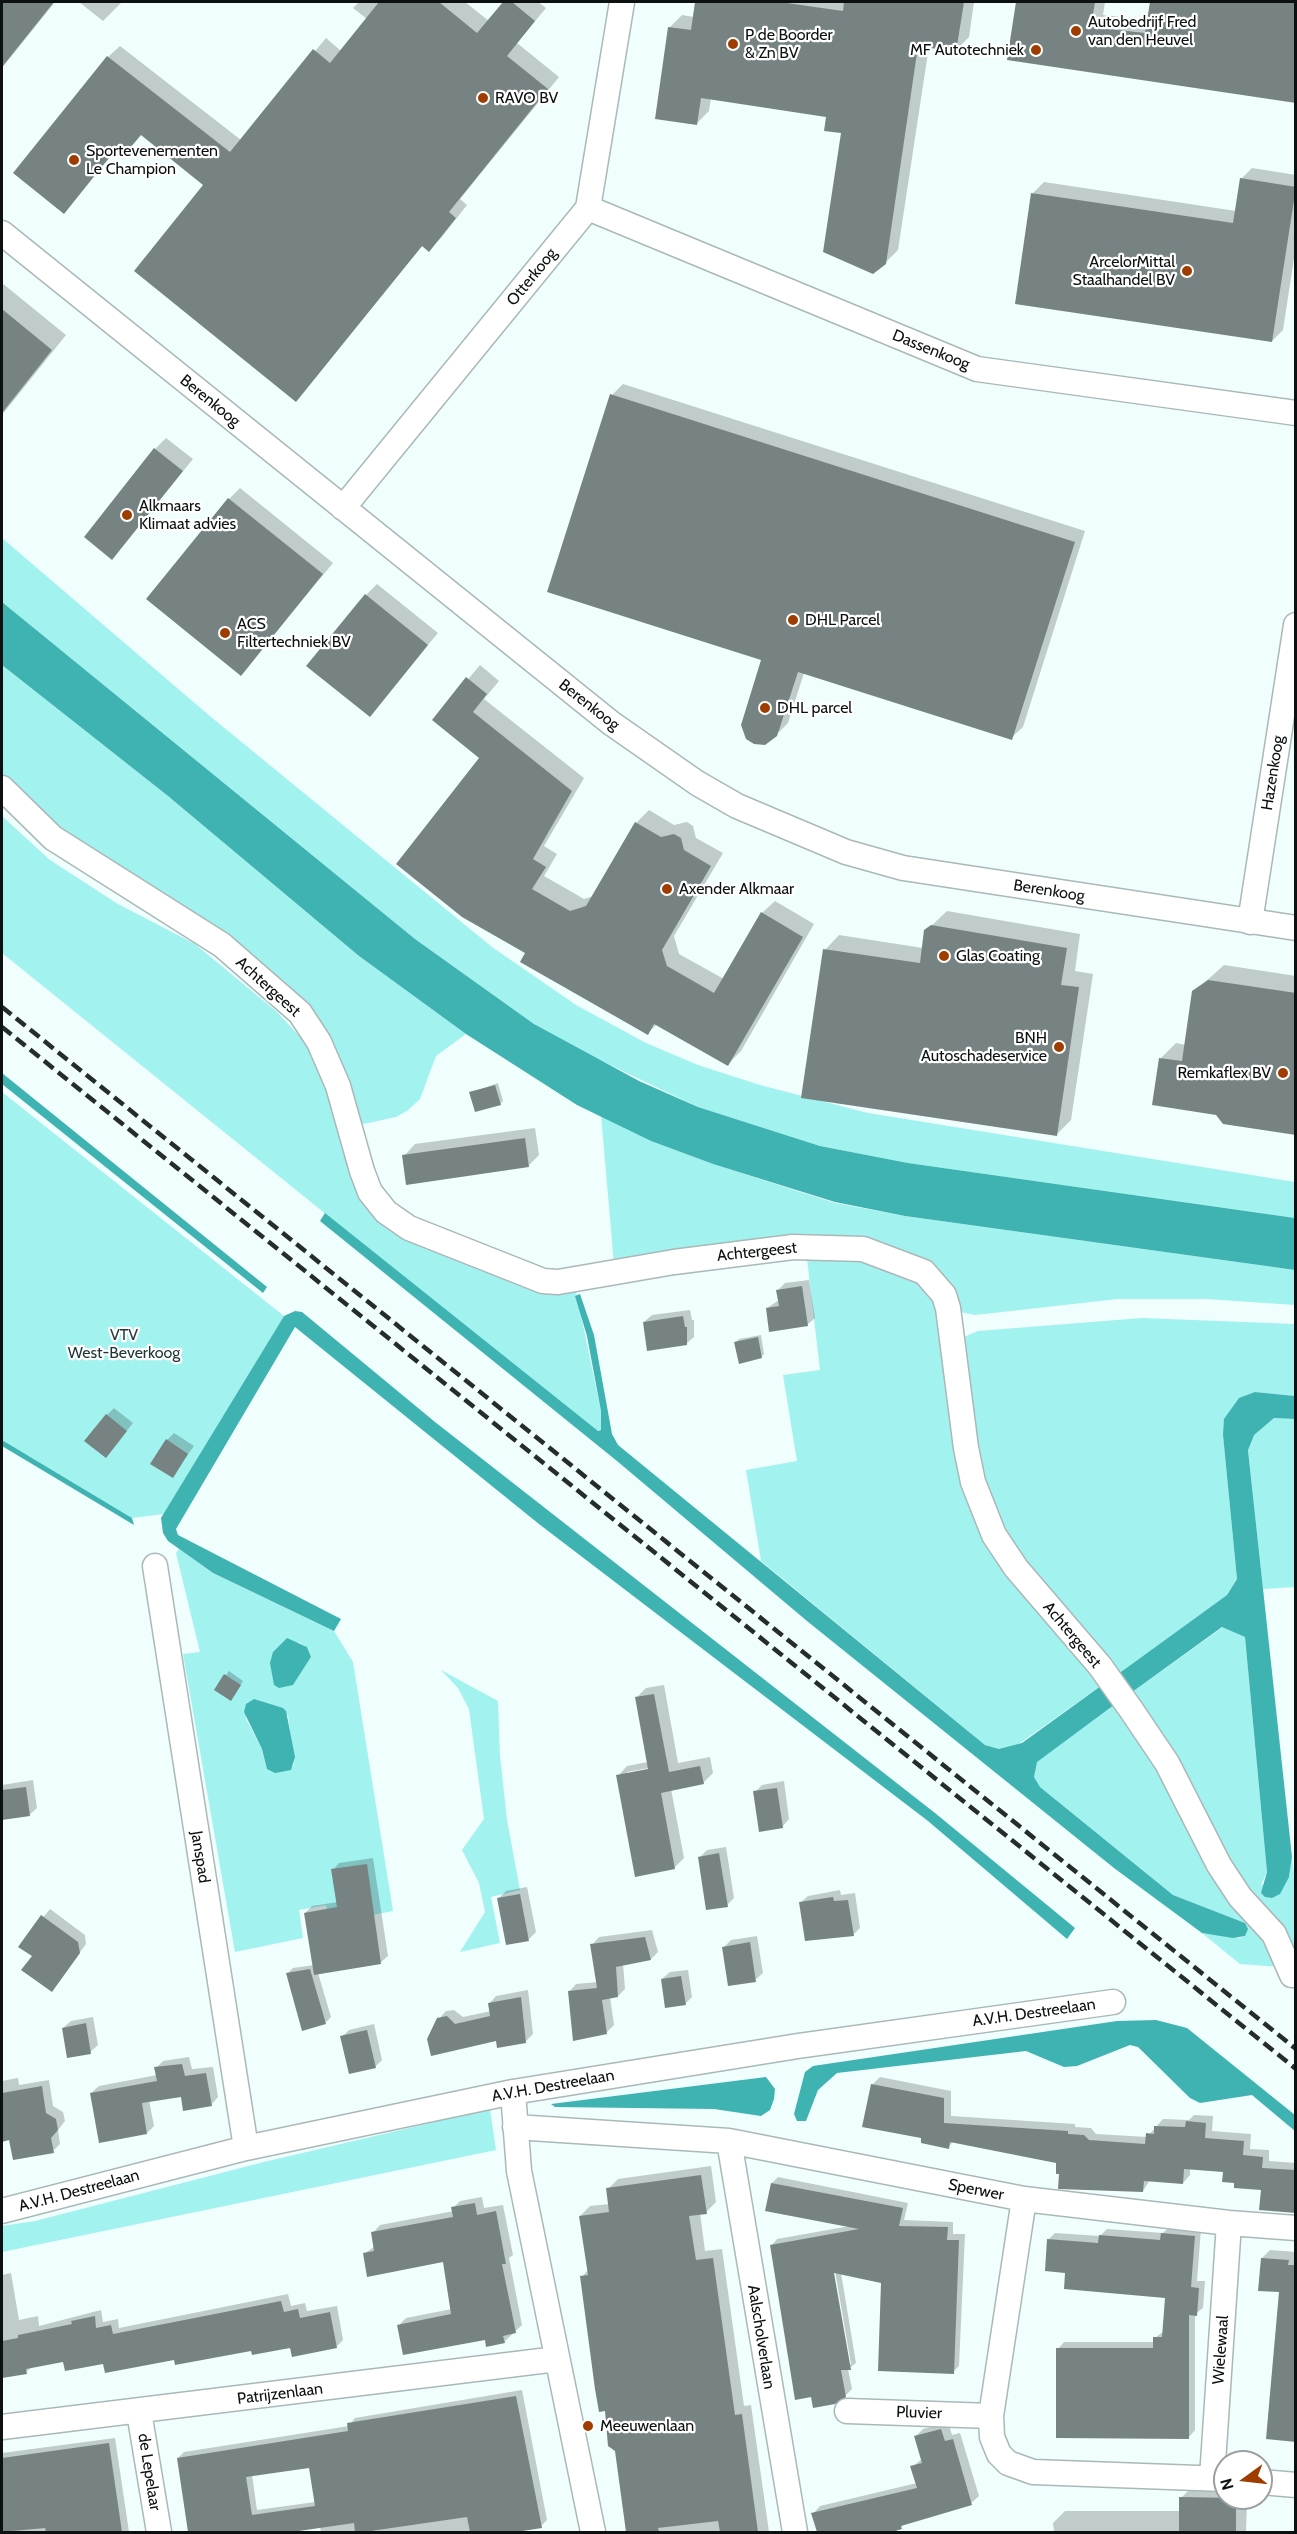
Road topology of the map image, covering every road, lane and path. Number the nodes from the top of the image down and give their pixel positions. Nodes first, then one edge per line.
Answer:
1 (622, 2) edge
2 (588, 208) junction
3 (2, 233) edge
4 (1296, 413) edge
5 (343, 508) junction
6 (1296, 625) edge
7 (2, 788) edge
8 (1250, 922) junction
9 (1296, 928) edge
10 (155, 1566) dead end
11 (1294, 1975) edge
12 (1113, 2002) dead end
13 (513, 2092) junction
14 (515, 2127) junction
15 (729, 2142) junction
16 (246, 2148) junction
17 (1023, 2199) junction
18 (2, 2211) edge
19 (1229, 2223) junction
20 (1296, 2228) edge
21 (557, 2359) junction
22 (847, 2411) dead end
23 (139, 2412) junction
24 (991, 2416) junction
25 (2, 2427) edge
26 (1220, 2450) edge
27 (1213, 2478) edge
28 (1273, 2483) edge
29 (1296, 2485) edge
30 (159, 2532) edge
31 (593, 2532) edge
32 (795, 2532) edge

1 - 2 street, Otterkoog
2 - 4 street, Dassenkoog
2 - 5 street, Otterkoog
3 - 5 street, Berenkoog
5 - 8 street, Berenkoog
6 - 8 street, Hazenkoog
7 - 11 street, Achtergeest
8 - 9 street, Berenkoog
10 - 16 street, Janspad
12 - 13 street, A.V.H. Destreelaan
13 - 14 street
13 - 16 street, A.V.H. Destreelaan
14 - 15 street, Sperwer
14 - 21 street
15 - 17 street, Sperwer
15 - 32 street, Aalscholverlaan
16 - 18 street, A.V.H. Destreelaan
17 - 19 street
17 - 24 street, Sperwer
19 - 20 street
19 - 26 street, Wielewaal
21 - 23 street, Patrijzenlaan
21 - 31 street
22 - 24 street, Pluvier
23 - 25 street, Patrijzenlaan
23 - 30 street, de Lepelaar
24 - 27 street, Sperwer
28 - 29 street

